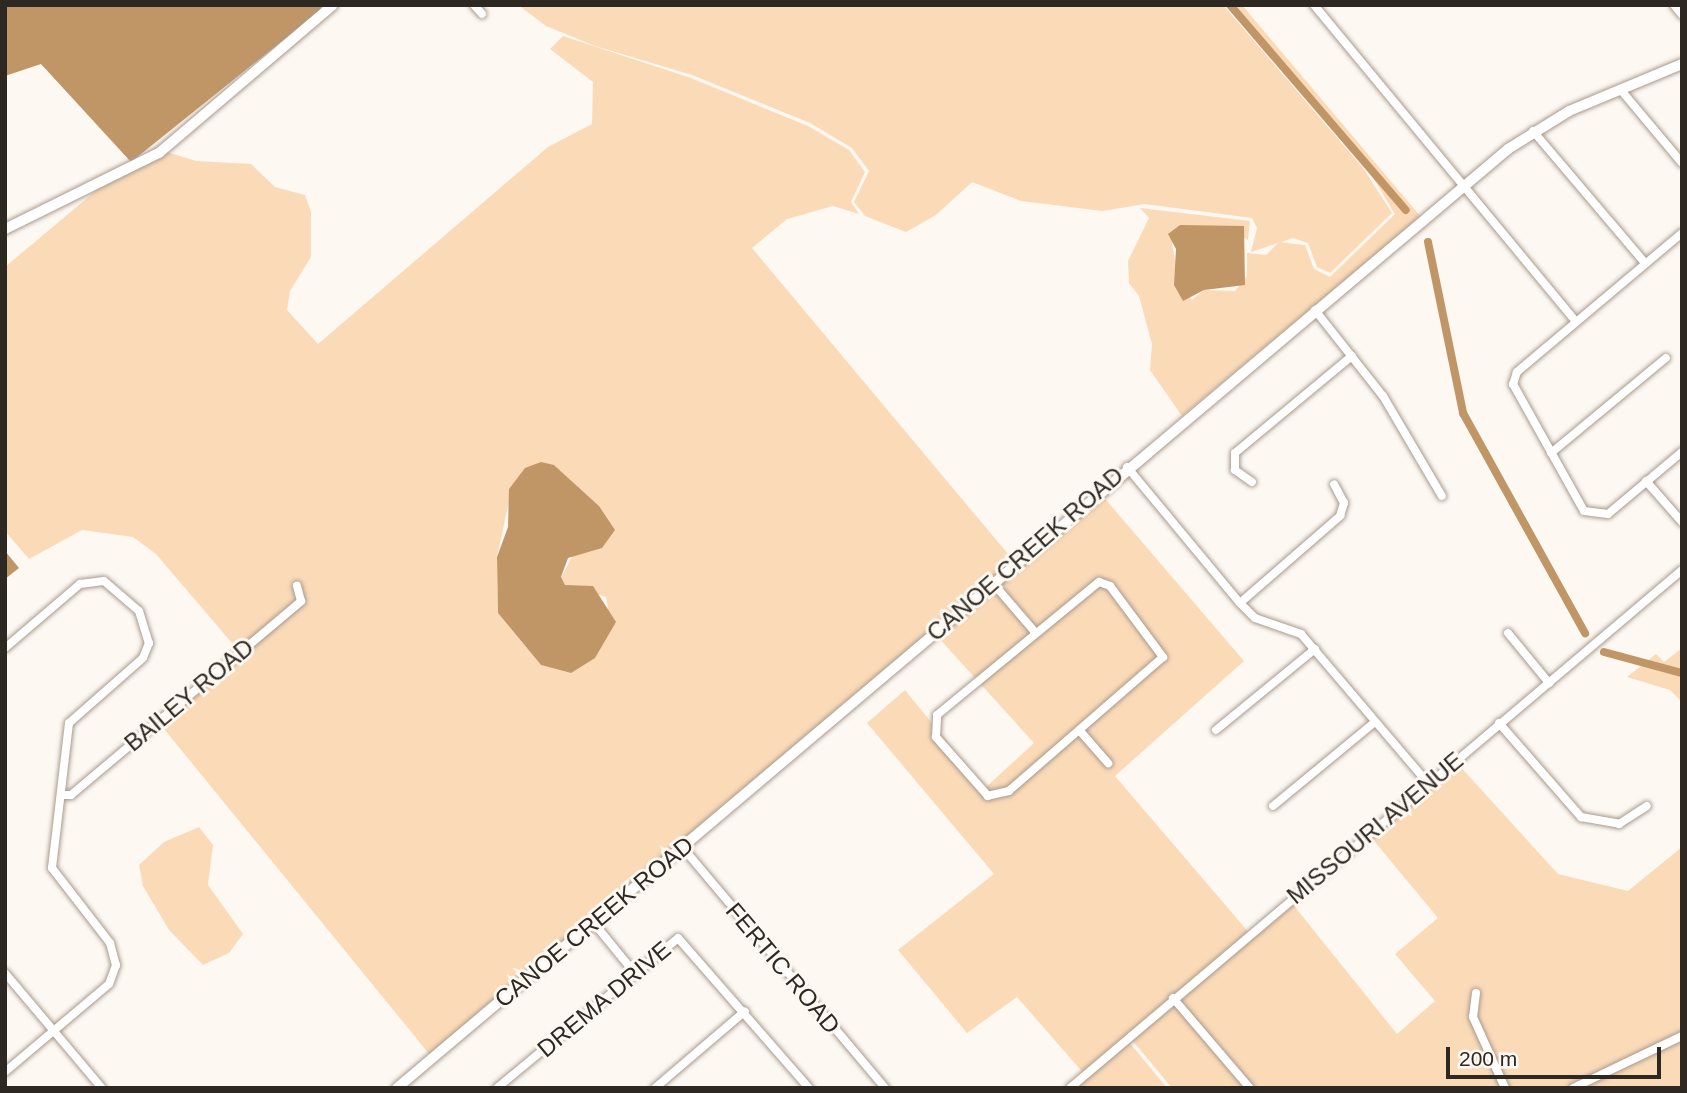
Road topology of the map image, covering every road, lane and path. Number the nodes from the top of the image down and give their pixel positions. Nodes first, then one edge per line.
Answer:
1 (334, 5) edge
2 (474, 5) edge
3 (1314, 5) edge
4 (1674, 5) edge
5 (482, 14) dead end
6 (1682, 15) edge
7 (1682, 64) edge
8 (1620, 89) junction
9 (1533, 131) junction
10 (1682, 163) edge
11 (1464, 185) junction
12 (5, 229) edge
13 (1682, 233) edge
14 (1645, 263) junction
15 (1315, 310) junction
16 (1576, 322) junction
17 (1352, 356) junction
18 (1666, 358) dead end
19 (1682, 452) edge
20 (1551, 453) junction
21 (1127, 467) junction
22 (1646, 481) junction
23 (1252, 482) dead end
24 (1334, 484) dead end
25 (1442, 496) dead end
26 (1682, 522) edge
27 (1682, 570) edge
28 (992, 582) junction
29 (297, 586) dead end
30 (1240, 603) junction
31 (1035, 632) junction
32 (1508, 633) dead end
33 (5, 648) edge
34 (1315, 649) junction
35 (1549, 682) junction
36 (1375, 722) junction
37 (1499, 723) junction
38 (1216, 730) dead end
39 (1080, 731) junction
40 (1108, 763) dead end
41 (1427, 782) junction
42 (61, 795) junction
43 (1273, 806) dead end
44 (1647, 806) dead end
45 (683, 848) junction
46 (593, 922) junction
47 (633, 971) junction
48 (5, 973) edge
49 (1476, 993) dead end
50 (1173, 998) junction
51 (745, 1011) junction
52 (54, 1031) junction
53 (1682, 1036) edge
54 (5, 1072) edge
55 (102, 1088) edge
56 (397, 1088) edge
57 (497, 1088) edge
58 (656, 1088) edge
59 (809, 1088) edge
60 (885, 1088) edge
61 (1070, 1088) edge
62 (1250, 1088) edge
63 (1505, 1088) edge
64 (1573, 1088) edge

1 - 12 main road
2 - 5 street
3 - 11 street
4 - 6 street
7 - 8 main road, CANOE CREEK ROAD
8 - 9 main road, CANOE CREEK ROAD
8 - 10 street
9 - 11 main road, CANOE CREEK ROAD
9 - 14 street
11 - 15 main road, CANOE CREEK ROAD
11 - 16 street
13 - 14 street
14 - 16 street
15 - 17 street
15 - 21 main road, CANOE CREEK ROAD
16 - 20 street
17 - 23 street
17 - 25 street
18 - 20 street
19 - 22 street
20 - 22 street
21 - 28 main road, CANOE CREEK ROAD
21 - 30 street
22 - 26 street
24 - 30 street
27 - 35 street, MISSOURI AVENUE
28 - 31 street
28 - 45 main road, CANOE CREEK ROAD
29 - 42 street, BAILEY ROAD
30 - 34 street
31 - 39 street
31 - 39 street
32 - 35 street
33 - 42 street
34 - 36 street
34 - 38 street
35 - 37 street, MISSOURI AVENUE
36 - 41 street
36 - 43 street
37 - 41 street, MISSOURI AVENUE
37 - 44 street
39 - 40 street
41 - 50 street, MISSOURI AVENUE
42 - 52 street
45 - 46 main road, CANOE CREEK ROAD
45 - 60 street, FERTIC ROAD
46 - 47 street
46 - 56 main road, CANOE CREEK ROAD
47 - 51 street, DREMA DRIVE
47 - 57 street, DREMA DRIVE
48 - 52 street
49 - 63 street
50 - 61 street, MISSOURI AVENUE
50 - 62 street
51 - 58 street
51 - 59 street
52 - 54 street
52 - 55 street
53 - 64 street

